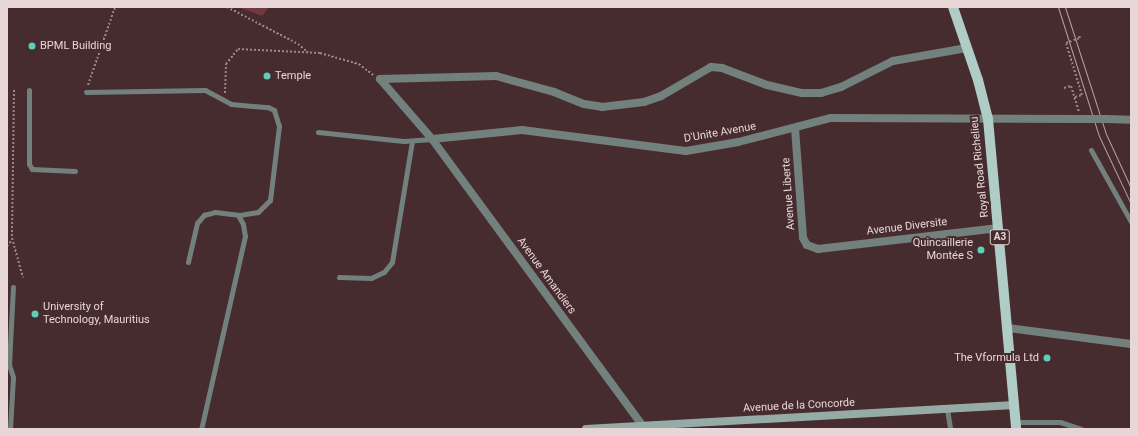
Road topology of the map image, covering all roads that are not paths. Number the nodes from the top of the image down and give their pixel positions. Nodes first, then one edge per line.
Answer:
1 (953, 7) edge
2 (958, 7) edge
3 (957, 18) junction
4 (967, 48) junction
5 (29, 90) dead end
6 (86, 92) road end
7 (988, 119) junction
8 (1131, 120) edge
9 (795, 128) junction
10 (318, 132) dead end
11 (432, 139) junction
12 (412, 141) junction
13 (1091, 150) dead end
14 (75, 171) dead end
15 (238, 215) junction
16 (1131, 222) edge
17 (999, 228) junction
18 (818, 249) joint
19 (188, 262) dead end
20 (339, 277) dead end
21 (13, 288) dead end
22 (10, 305) edge
23 (1008, 328) junction
24 (1131, 344) edge
25 (1014, 405) junction
26 (947, 409) junction
27 (642, 426) junction
28 (1016, 426) edge
29 (10, 429) edge
30 (201, 429) edge
31 (586, 429) edge
32 (950, 429) edge
33 (1081, 429) edge

1 - 3 main road, A3
2 - 3 main road, A3
3 - 4 main road, A3
4 - 7 main road, Royal Road Richelieu / A3
4 - 11 street, Avenue Amandiers
5 - 14 lane
6 - 15 lane
7 - 8 street, D'Unite Avenue, bridge
7 - 9 street, D'Unite Avenue
7 - 17 main road, Royal Road Richelieu / A3
9 - 11 street, D'Unite Avenue
9 - 18 street, Avenue Liberte
10 - 12 lane
11 - 12 lane
11 - 27 street, Avenue Amandiers
12 - 20 lane
13 - 16 lane
15 - 19 lane
15 - 30 lane
17 - 18 street, Avenue Diversite
17 - 23 main road, Royal Road Richelieu / A3
21 - 22 lane
22 - 29 lane
23 - 24 street
23 - 25 main road, Royal Road Richelieu / A3
25 - 26 street, Avenue de la Concorde
25 - 28 main road, Royal Road Richelieu / A3
26 - 27 street, Avenue de la Concorde
26 - 32 lane
27 - 31 street, Avenue de la Concorde
28 - 33 lane

